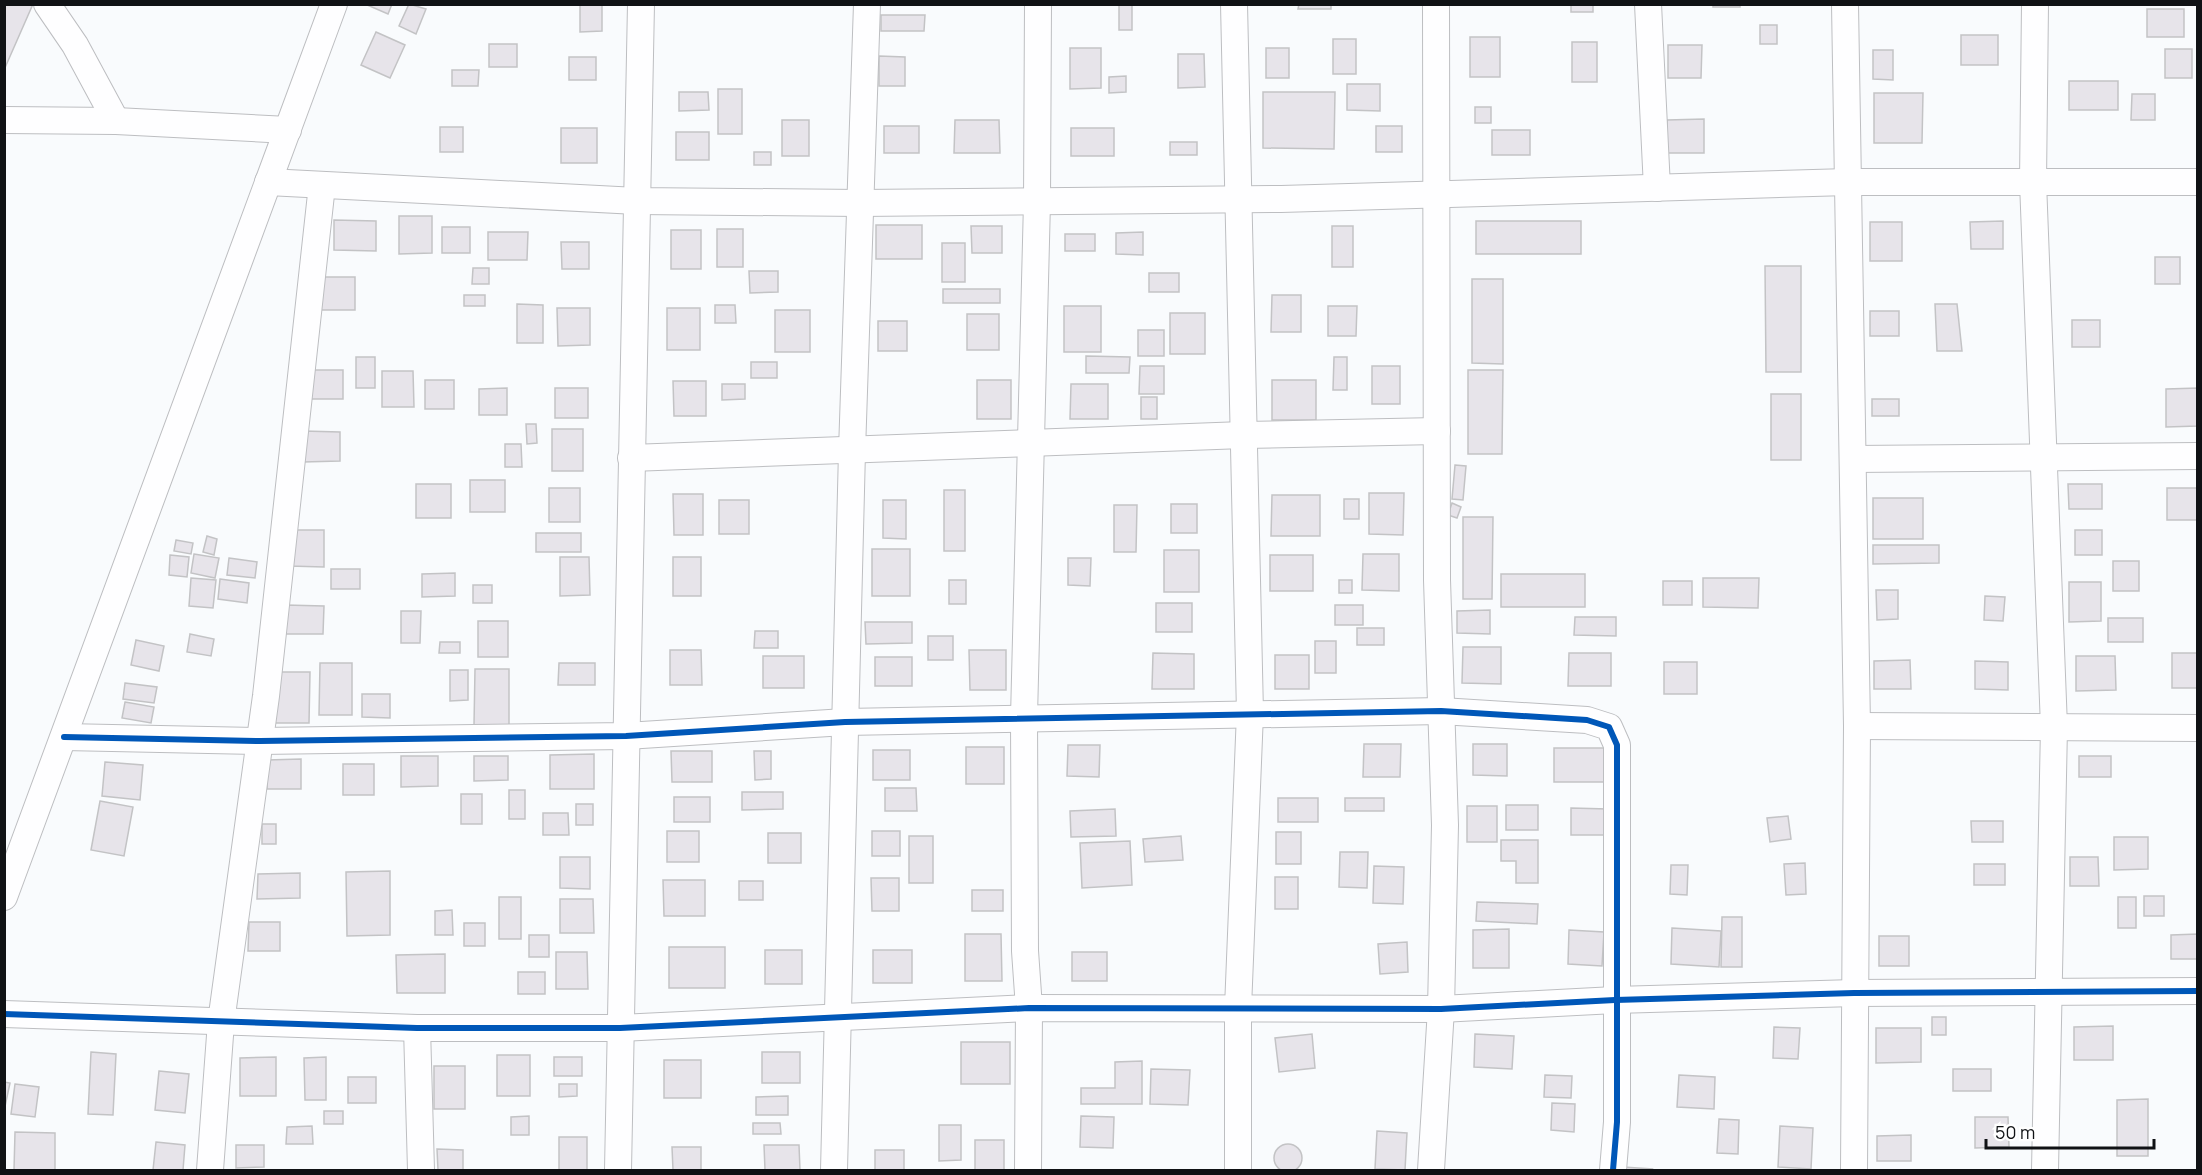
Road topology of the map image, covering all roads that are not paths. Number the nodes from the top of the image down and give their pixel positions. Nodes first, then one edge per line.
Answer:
1 (47, 4) edge
2 (334, 4) edge
3 (641, 4) edge
4 (867, 4) edge
5 (1038, 4) edge
6 (1234, 4) edge
7 (1436, 4) edge
8 (1648, 4) edge
9 (1845, 4) edge
10 (2035, 4) edge
11 (4, 120) edge
12 (116, 121) junction
13 (288, 130) junction
14 (268, 182) junction
15 (1848, 182) junction
16 (2033, 182) junction
17 (2198, 182) edge
18 (322, 185) junction
19 (1657, 188) junction
20 (1438, 194) junction
21 (1238, 199) junction
22 (637, 201) junction
23 (1037, 202) junction
24 (860, 203) junction
25 (1437, 431) junction
26 (1243, 435) junction
27 (1030, 444) junction
28 (852, 451) junction
29 (2198, 456) edge
30 (631, 458) junction
31 (1853, 459) junction
32 (2044, 459) junction
33 (1441, 711) junction
34 (1250, 713) junction
35 (1024, 717) junction
36 (845, 722) junction
37 (1857, 726) junction
38 (2054, 727) junction
39 (2198, 729) edge
40 (626, 736) junction
41 (64, 737) junction
42 (260, 741) junction
43 (4, 897) edge
44 (2051, 991) junction
45 (2198, 991) edge
46 (1854, 993) junction
47 (1615, 1000) junction
48 (1029, 1008) junction
49 (1238, 1008) junction
50 (1441, 1009) junction
51 (4, 1014) edge
52 (838, 1018) junction
53 (221, 1022) junction
54 (417, 1028) junction
55 (620, 1028) junction
56 (210, 1170) edge
57 (421, 1170) edge
58 (618, 1170) edge
59 (834, 1170) edge
60 (1028, 1170) edge
61 (1238, 1170) edge
62 (1431, 1170) edge
63 (1613, 1170) edge
64 (1854, 1170) edge
65 (2045, 1170) edge

1 - 12 street
2 - 13 street
3 - 22 street
4 - 24 street
5 - 23 street
6 - 21 street
7 - 20 street
8 - 19 street
9 - 15 street
10 - 16 street
11 - 12 street
12 - 13 street
13 - 14 street
14 - 18 street
14 - 41 street
15 - 16 street
15 - 19 street
15 - 31 street
16 - 17 street
16 - 32 street
18 - 22 street
18 - 42 street
19 - 20 street
20 - 21 street
20 - 25 street
21 - 23 street
21 - 26 street
22 - 24 street
22 - 30 street
23 - 24 street
23 - 27 street
24 - 28 street
25 - 26 street
25 - 33 street
26 - 27 street
26 - 34 street
27 - 28 street
27 - 35 street
28 - 30 street
28 - 36 street
29 - 32 street
30 - 40 street
31 - 32 street
31 - 37 street
32 - 38 street
33 - 34 street
33 - 47 street
33 - 50 street
34 - 35 street
34 - 49 street
35 - 36 street
35 - 48 street
36 - 40 street
36 - 52 street
37 - 38 street
37 - 46 street
38 - 39 street
38 - 44 street
40 - 42 street
40 - 55 street
41 - 42 street
41 - 43 street
42 - 53 street
44 - 45 street
44 - 46 street
44 - 65 street
46 - 47 street
46 - 64 street
47 - 50 street
47 - 63 street
48 - 49 street
48 - 52 street
48 - 60 street
49 - 50 street
49 - 61 street
50 - 62 street
51 - 53 street
52 - 55 street
52 - 59 street
53 - 54 street
53 - 56 street
54 - 55 street
54 - 57 street
55 - 58 street

